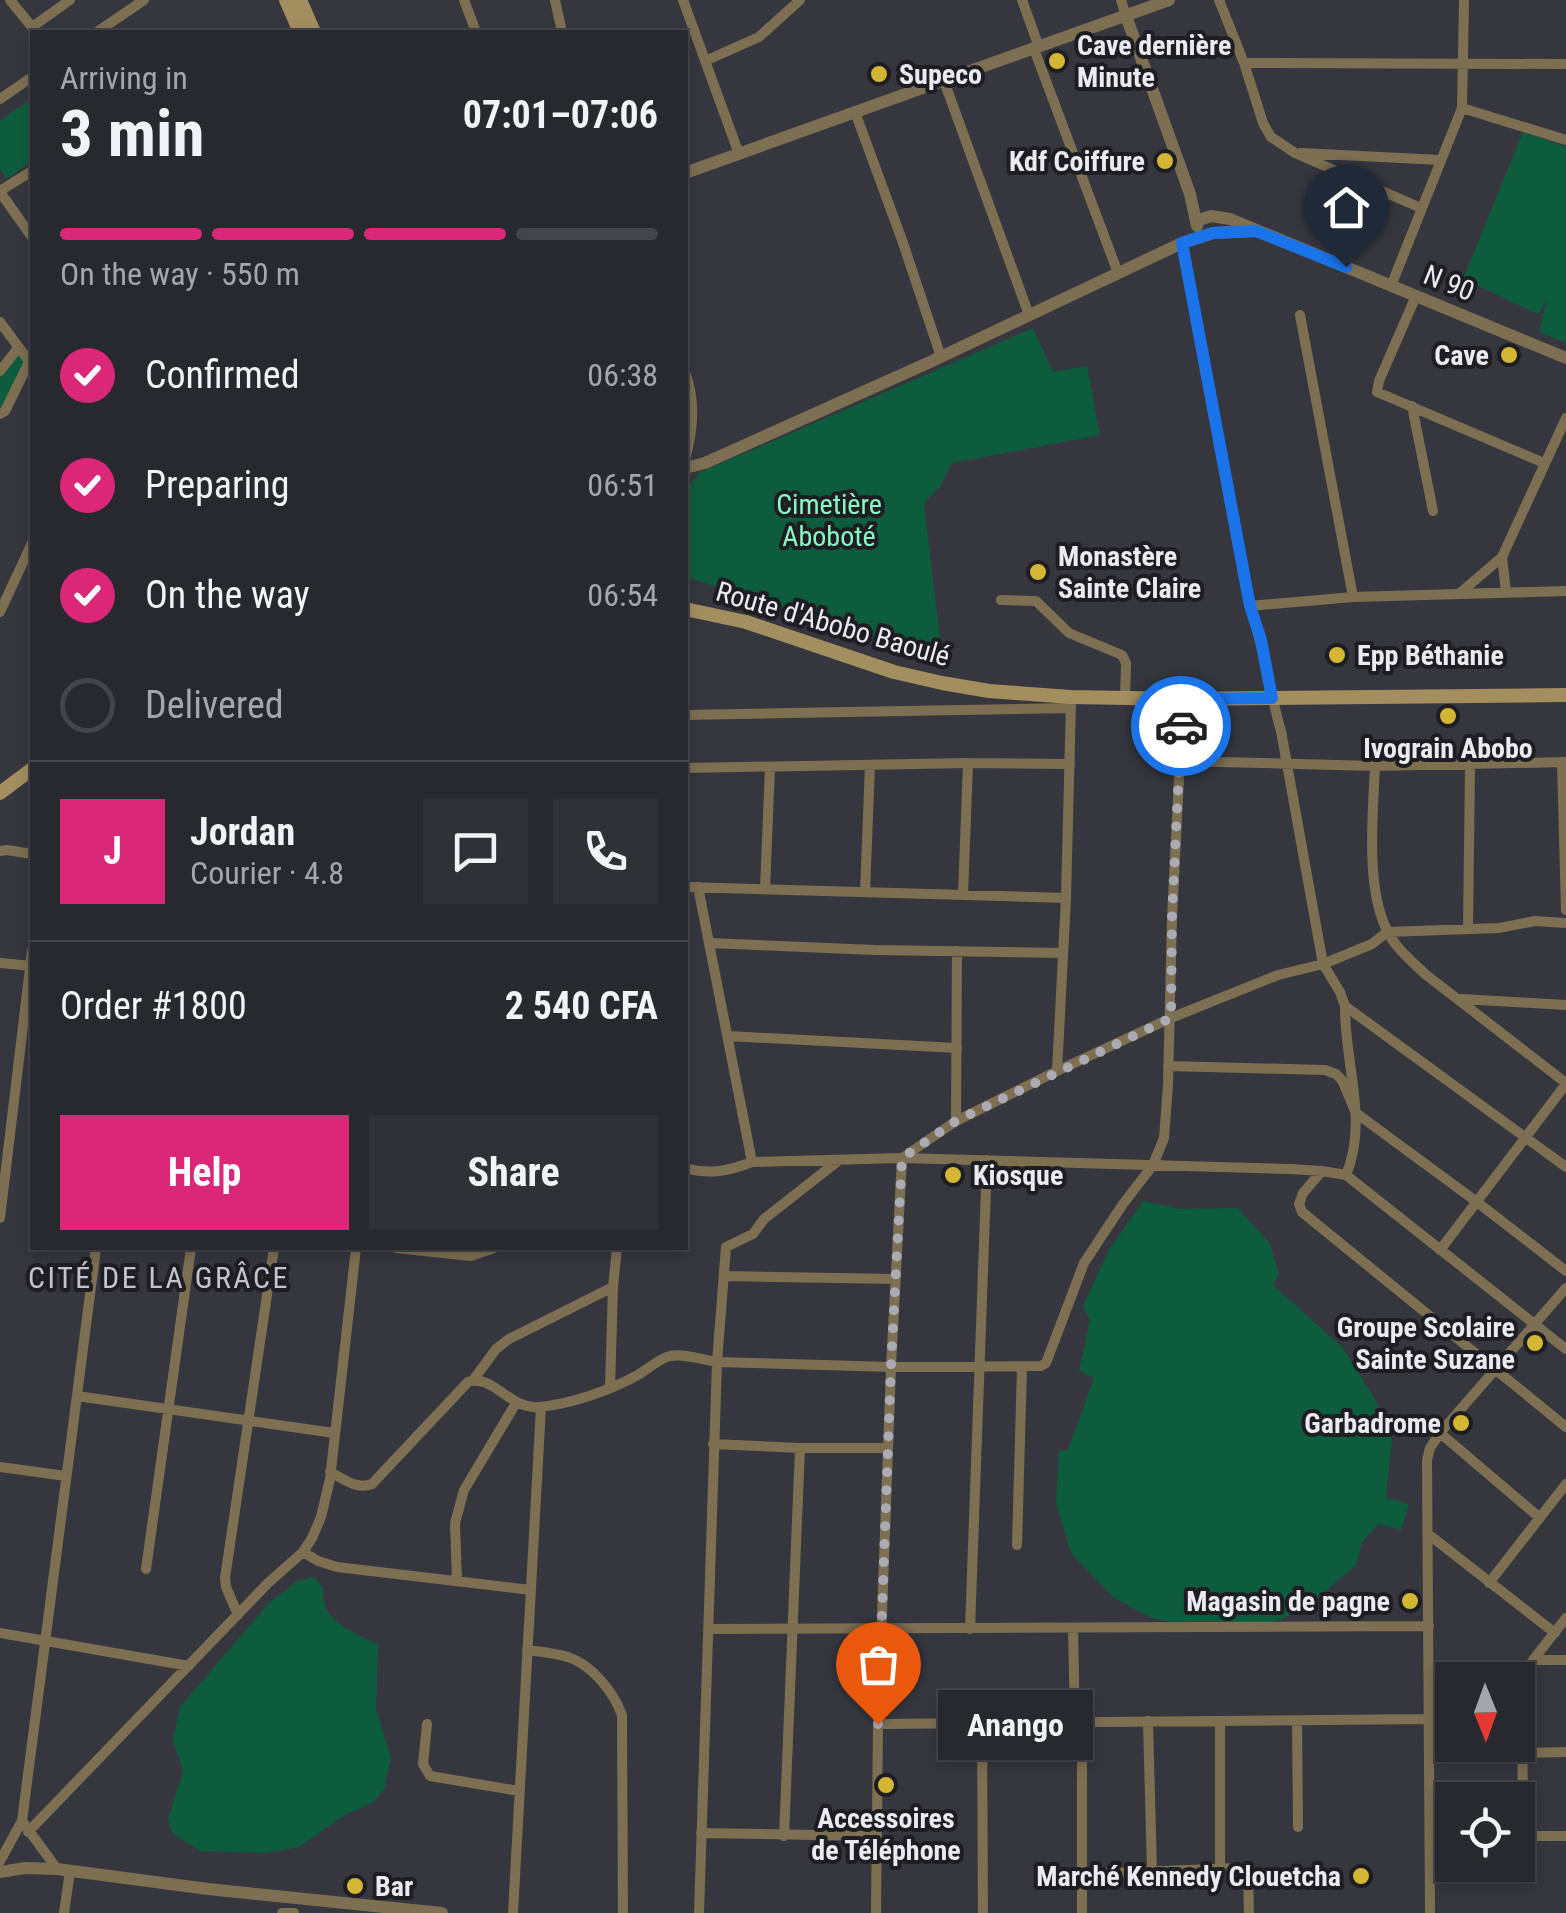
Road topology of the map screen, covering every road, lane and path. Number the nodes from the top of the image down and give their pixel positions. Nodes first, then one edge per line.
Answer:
1 (10, 0) edge
2 (70, 0) edge
3 (144, 0) edge
4 (286, 0) edge
5 (300, 0) edge
6 (464, 0) edge
7 (554, 0) edge
8 (683, 0) edge
9 (800, 0) edge
10 (1022, 0) edge
11 (1120, 0) edge
12 (1169, 0) edge
13 (1219, 0) edge
14 (1464, 0) edge
15 (1126, 16) junction
16 (99, 30) edge
17 (299, 30) edge
18 (313, 30) edge
19 (475, 30) edge
20 (562, 30) edge
21 (1036, 48) junction
22 (705, 61) junction
23 (1244, 63) junction
24 (1464, 63) junction
25 (1566, 64) edge
26 (30, 77) edge
27 (944, 80) junction
28 (0, 99) edge
29 (1462, 108) junction
30 (855, 112) junction
31 (1566, 140) edge
32 (1296, 153) junction
33 (739, 154) junction
34 (1440, 160) junction
35 (688, 172) edge
36 (27, 181) edge
37 (0, 192) edge
38 (1190, 194) junction
39 (1422, 208) junction
40 (1210, 216) junction
41 (1196, 221) junction
42 (1256, 231) junction
43 (30, 234) edge
44 (1207, 234) junction
45 (1182, 243) junction
46 (1118, 273) junction
47 (1391, 286) junction
48 (1416, 296) junction
49 (1029, 315) junction
50 (1300, 316) dead end
51 (0, 322) edge
52 (18, 348) junction
53 (30, 357) edge
54 (941, 357) junction
55 (1566, 358) edge
56 (30, 360) edge
57 (0, 371) edge
58 (688, 380) edge
59 (1412, 406) junction
60 (0, 414) edge
61 (1566, 418) edge
62 (688, 446) edge
63 (1544, 462) junction
64 (688, 467) edge
65 (1433, 511) dead end
66 (30, 547) edge
67 (1502, 558) junction
68 (1566, 591) edge
69 (1506, 592) junction
70 (1459, 594) junction
71 (1354, 597) junction
72 (1001, 600) dead end
73 (1250, 606) junction
74 (688, 610) edge
75 (0, 612) edge
76 (1566, 696) edge
77 (1125, 698) junction
78 (1272, 698) junction
79 (1182, 699) junction
80 (1071, 703) junction
81 (688, 714) edge
82 (1179, 762) junction
83 (1564, 762) edge
84 (968, 763) junction
85 (1288, 763) junction
86 (1070, 764) junction
87 (870, 765) junction
88 (1470, 765) junction
89 (1375, 766) junction
90 (770, 767) junction
91 (688, 768) edge
92 (30, 770) edge
93 (0, 792) edge
94 (0, 851) edge
95 (30, 854) edge
96 (688, 887) edge
97 (698, 887) junction
98 (765, 889) junction
99 (865, 892) junction
100 (963, 895) junction
101 (1066, 898) junction
102 (1566, 910) edge
103 (1566, 923) edge
104 (1468, 930) junction
105 (1388, 932) junction
106 (709, 943) junction
107 (958, 951) junction
108 (1063, 953) junction
109 (0, 962) edge
110 (1323, 964) junction
111 (30, 966) edge
112 (30, 974) edge
113 (1461, 999) junction
114 (1566, 1005) edge
115 (1345, 1006) junction
116 (1171, 1018) junction
117 (728, 1036) junction
118 (956, 1048) junction
119 (1168, 1066) junction
120 (19, 1067) junction
121 (30, 1069) edge
122 (1057, 1071) junction
123 (1566, 1084) edge
124 (1356, 1113) junction
125 (956, 1121) junction
126 (1526, 1139) junction
127 (902, 1158) junction
128 (840, 1160) junction
129 (988, 1160) junction
130 (752, 1162) junction
131 (1153, 1166) junction
132 (1566, 1167) edge
133 (688, 1168) edge
134 (1322, 1171) junction
135 (1346, 1175) junction
136 (1477, 1202) junction
137 (0, 1218) edge
138 (96, 1250) edge
139 (191, 1250) edge
140 (274, 1250) edge
141 (356, 1250) edge
142 (415, 1250) edge
143 (488, 1250) edge
144 (617, 1250) edge
145 (1440, 1250) junction
146 (1566, 1272) edge
147 (724, 1276) junction
148 (895, 1280) junction
149 (613, 1287) junction
150 (1566, 1288) edge
151 (1536, 1324) junction
152 (1566, 1349) edge
153 (717, 1362) junction
154 (891, 1366) junction
155 (978, 1367) junction
156 (1022, 1367) junction
157 (1497, 1369) junction
158 (474, 1380) junction
159 (610, 1388) junction
160 (78, 1396) junction
161 (516, 1403) junction
162 (541, 1407) junction
163 (169, 1409) junction
164 (250, 1422) junction
165 (1566, 1427) edge
166 (334, 1433) junction
167 (1440, 1433) junction
168 (714, 1444) junction
169 (800, 1448) junction
170 (888, 1448) junction
171 (0, 1467) edge
172 (330, 1472) junction
173 (66, 1476) junction
174 (1566, 1484) edge
175 (1540, 1518) junction
176 (1428, 1534) junction
177 (1017, 1546) dead end
178 (302, 1552) junction
179 (146, 1570) dead end
180 (457, 1581) junction
181 (1489, 1583) junction
182 (531, 1590) junction
183 (238, 1615) junction
184 (1566, 1618) edge
185 (1429, 1626) junction
186 (970, 1628) junction
187 (1073, 1628) junction
188 (709, 1629) junction
189 (882, 1629) junction
190 (792, 1630) junction
191 (1555, 1632) junction
192 (0, 1633) edge
193 (45, 1640) junction
194 (528, 1650) junction
195 (1533, 1660) joint
196 (1566, 1660) edge
197 (189, 1666) junction
198 (1430, 1720) junction
199 (1148, 1721) junction
200 (1297, 1721) junction
201 (1078, 1722) junction
202 (1220, 1722) junction
203 (982, 1723) junction
204 (427, 1724) dead end
205 (878, 1724) junction
206 (1535, 1752) edge
207 (1566, 1752) edge
208 (519, 1791) junction
209 (25, 1826) junction
210 (1298, 1826) dead end
211 (701, 1833) junction
212 (1430, 1835) junction
213 (1435, 1835) edge
214 (784, 1836) junction
215 (875, 1836) junction
216 (1535, 1836) edge
217 (1566, 1836) edge
218 (0, 1862) edge
219 (1220, 1869) junction
220 (63, 1870) junction
221 (0, 1872) edge
222 (1152, 1872) junction
223 (1082, 1874) junction
224 (64, 1913) edge
225 (282, 1913) edge
226 (294, 1913) edge
227 (442, 1913) edge
228 (513, 1913) edge
229 (623, 1913) edge
230 (699, 1913) edge
231 (876, 1913) edge
232 (983, 1913) edge
233 (1082, 1913) edge
234 (1248, 1913) edge
235 (1430, 1913) edge

1 - 2 street
3 - 16 street
4 - 17 main road
5 - 18 main road
6 - 19 street
7 - 20 street
8 - 22 street
9 - 22 street
10 - 21 street
11 - 15 street
12 - 15 street
13 - 23 street
14 - 24 street
15 - 21 street
15 - 38 street
21 - 27 street
21 - 46 street
22 - 33 street
23 - 24 street
23 - 32 street
24 - 25 street
24 - 29 street
26 - 28 street
27 - 30 street
27 - 49 street
29 - 31 street
29 - 34 street
30 - 33 street
30 - 54 street
32 - 34 street
32 - 39 street
33 - 35 street
34 - 39 street
36 - 37 street
37 - 43 street
38 - 40 street
38 - 41 street
39 - 47 street
40 - 41 street
40 - 42 street, N 90
40 - 44 street
41 - 44 street
41 - 45 street
42 - 44 street, N 90
42 - 47 street, N 90
44 - 45 street, N 90
45 - 46 street, N 90
45 - 73 street
46 - 49 street, N 90
47 - 48 street, N 90
48 - 55 street, N 90
48 - 59 street
49 - 54 street, N 90
50 - 71 street
51 - 52 street
52 - 53 street
52 - 57 street
54 - 64 street, N 90
56 - 60 street
58 - 62 street
59 - 63 street
59 - 65 street
61 - 63 street
63 - 67 street
66 - 75 street
67 - 69 street
67 - 70 street
68 - 69 street
69 - 70 street
70 - 71 street
71 - 73 street
72 - 77 street
73 - 78 street
74 - 80 main road, Route d'Abobo Baoulé
76 - 78 main road, Route d'Abobo Baoulé
77 - 79 main road, Route d'Abobo Baoulé
77 - 80 main road, Route d'Abobo Baoulé
78 - 79 main road, Route d'Abobo Baoulé
78 - 85 street
79 - 82 street
80 - 81 street
80 - 86 street
82 - 85 street
82 - 116 street
83 - 88 street
83 - 102 street
84 - 86 street
84 - 87 street
84 - 100 street
85 - 89 street
85 - 110 street
86 - 101 street
87 - 90 street
87 - 99 street
88 - 89 street
88 - 104 street
89 - 105 street
90 - 91 street
90 - 98 street
92 - 93 main road
94 - 95 street
96 - 97 street
97 - 98 street
97 - 106 street
98 - 99 street
99 - 100 street
100 - 101 street
101 - 108 street
103 - 104 street
104 - 105 street
105 - 110 street
105 - 113 street
106 - 107 street
106 - 117 street
107 - 108 street
107 - 118 street
108 - 122 street
109 - 111 street
110 - 115 street
110 - 116 street
112 - 120 street
113 - 114 street
113 - 123 street
115 - 124 street
115 - 126 street
116 - 119 street
116 - 122 street
117 - 118 street
117 - 130 street
118 - 125 street
119 - 124 street
119 - 131 street
120 - 121 street
120 - 137 street
122 - 125 street
123 - 126 street
124 - 135 street
124 - 136 street
125 - 127 street
126 - 132 street
126 - 136 street
127 - 128 street
127 - 129 street
127 - 148 street
128 - 130 street
128 - 147 street
129 - 131 street
129 - 155 street
130 - 133 street
131 - 134 street
131 - 156 street
134 - 135 street
134 - 157 street
135 - 145 street
136 - 145 street
136 - 146 street
138 - 160 street
139 - 163 street
140 - 164 street
141 - 166 street
142 - 143 street
144 - 149 street
145 - 151 street
147 - 148 street
147 - 153 street
148 - 154 street
149 - 158 street
149 - 159 street
150 - 151 street
151 - 152 street
151 - 157 street
153 - 154 street
153 - 159 street
153 - 168 street
154 - 155 street
154 - 170 street
155 - 156 street
155 - 186 street
156 - 177 street
157 - 165 street
157 - 167 street
158 - 161 street
158 - 172 street
159 - 162 street
160 - 163 street
160 - 173 street
161 - 162 street
161 - 180 street
162 - 182 street
163 - 164 street
163 - 179 street
164 - 166 street
164 - 183 street
166 - 172 street
167 - 175 street
167 - 176 street
168 - 169 street
168 - 188 street
169 - 170 street
169 - 190 street
170 - 189 street
171 - 173 street
172 - 178 street
173 - 193 street
174 - 175 street
175 - 181 street
176 - 181 street
176 - 185 street
178 - 180 street
178 - 183 street
180 - 182 street
181 - 191 street
182 - 194 street
183 - 197 street
184 - 191 street
185 - 187 street
185 - 198 street
186 - 187 street
186 - 189 street
187 - 201 street
188 - 190 street
188 - 211 street
189 - 190 street
189 - 205 street
190 - 214 street
191 - 195 street
192 - 193 street
193 - 197 street
193 - 209 street
194 - 208 street
194 - 229 street
195 - 196 street
197 - 209 street
198 - 200 street
198 - 212 street
199 - 201 street
199 - 202 street
199 - 222 street
200 - 202 street
200 - 210 street
201 - 203 street
201 - 223 street
202 - 219 street
203 - 205 street
203 - 232 street
204 - 208 street
205 - 215 street
206 - 207 street
208 - 228 street
209 - 218 street
209 - 220 street
211 - 214 street
211 - 230 street
212 - 213 street
212 - 235 street
214 - 215 street
215 - 231 street
216 - 217 street
219 - 222 street
219 - 234 street
220 - 221 street
220 - 224 street
220 - 227 street
222 - 223 street
223 - 233 street
225 - 226 street

